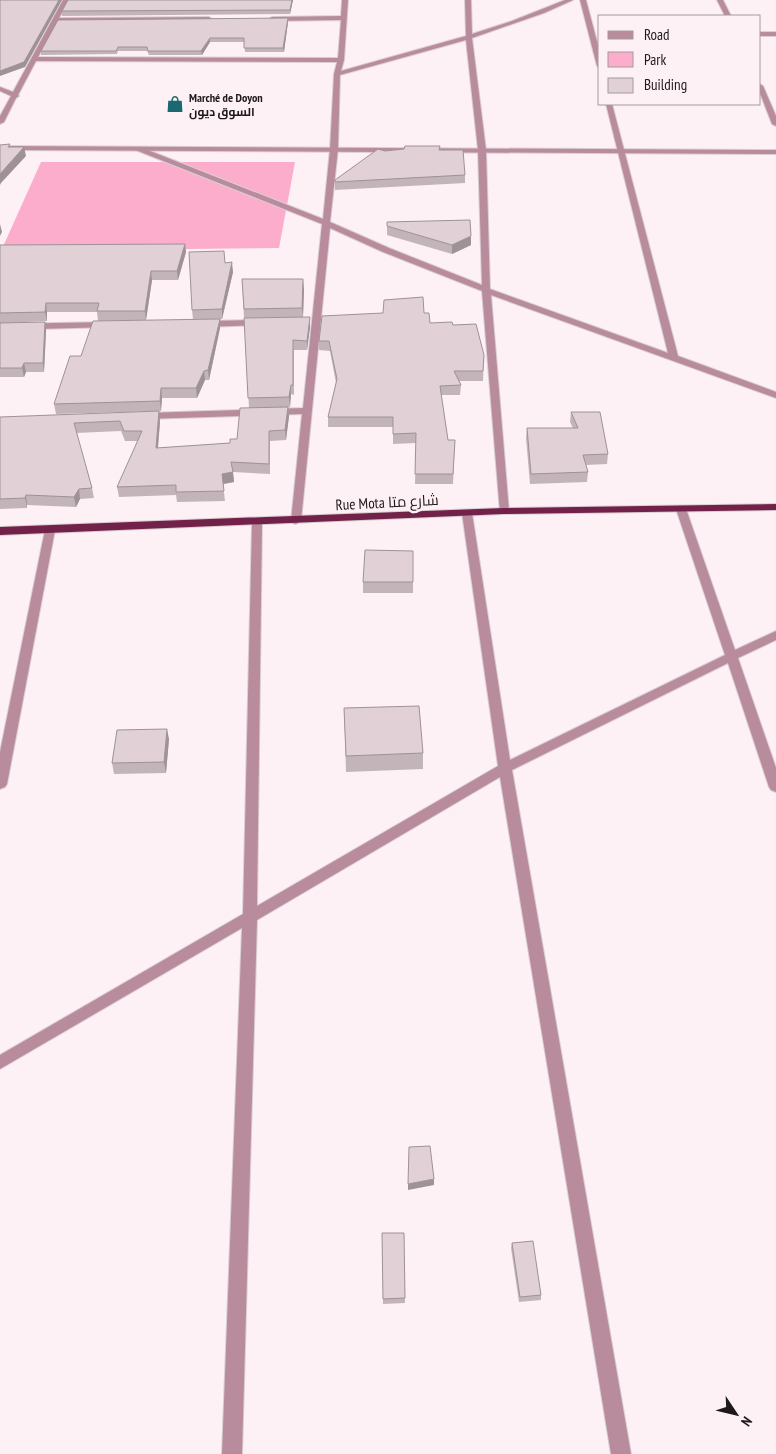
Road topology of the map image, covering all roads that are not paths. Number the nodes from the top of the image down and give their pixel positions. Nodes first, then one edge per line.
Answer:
1 (66, 0) edge
2 (345, 0) edge
3 (468, 0) edge
4 (570, 0) edge
5 (583, 0) edge
6 (720, 0) edge
7 (728, 15) edge
8 (343, 18) junction
9 (214, 19) edge
10 (264, 19) edge
11 (54, 20) junction
12 (761, 34) edge
13 (776, 34) edge
14 (469, 36) junction
15 (36, 58) junction
16 (598, 58) edge
17 (341, 60) junction
18 (337, 74) junction
19 (761, 88) edge
20 (0, 89) edge
21 (16, 96) junction
22 (609, 105) edge
23 (0, 122) edge
24 (776, 124) edge
25 (0, 148) edge
26 (137, 149) junction
27 (334, 149) junction
28 (482, 150) junction
29 (621, 151) junction
30 (776, 152) edge
31 (326, 223) junction
32 (486, 290) junction
33 (267, 323) edge
34 (198, 324) edge
35 (119, 325) edge
36 (0, 327) edge
37 (674, 358) junction
38 (776, 395) edge
39 (307, 411) junction
40 (139, 417) edge
41 (776, 506) edge
42 (681, 509) junction
43 (504, 511) junction
44 (467, 513) junction
45 (296, 521) junction
46 (257, 523) junction
47 (50, 530) junction
48 (0, 531) edge
49 (776, 635) edge
50 (730, 658) junction
51 (504, 768) junction
52 (0, 784) edge
53 (776, 787) edge
54 (250, 918) junction
55 (0, 1063) edge
56 (232, 1454) edge
57 (621, 1454) edge

1 - 11 street
2 - 8 street
3 - 14 street
4 - 14 street
5 - 16 street
6 - 7 street
8 - 10 street
8 - 17 street
9 - 11 street
11 - 15 street
12 - 13 street
14 - 18 street
14 - 28 street
15 - 17 street
15 - 21 street
17 - 18 street
18 - 27 street
19 - 24 street
20 - 21 street
21 - 23 street
22 - 29 street
25 - 26 street
26 - 27 street
26 - 31 street
27 - 28 street
27 - 31 street
28 - 29 street
28 - 32 street
29 - 30 street
29 - 37 street
31 - 32 street
31 - 39 street
32 - 37 street
32 - 43 street
33 - 34 street
35 - 36 street
37 - 38 street
39 - 40 street
39 - 45 street
41 - 42 highway, Rue Mota شارع متا
42 - 43 highway, Rue Mota شارع متا
42 - 50 street
43 - 44 highway, Rue Mota شارع متا
44 - 45 highway, Rue Mota شارع متا
44 - 51 street
45 - 46 highway, Rue Mota شارع متا
46 - 47 highway, Rue Mota شارع متا
46 - 54 street
47 - 48 highway, Rue Mota شارع متا
47 - 52 street
49 - 50 street
50 - 51 street
50 - 53 street
51 - 54 street
51 - 57 street
54 - 55 street
54 - 56 street

